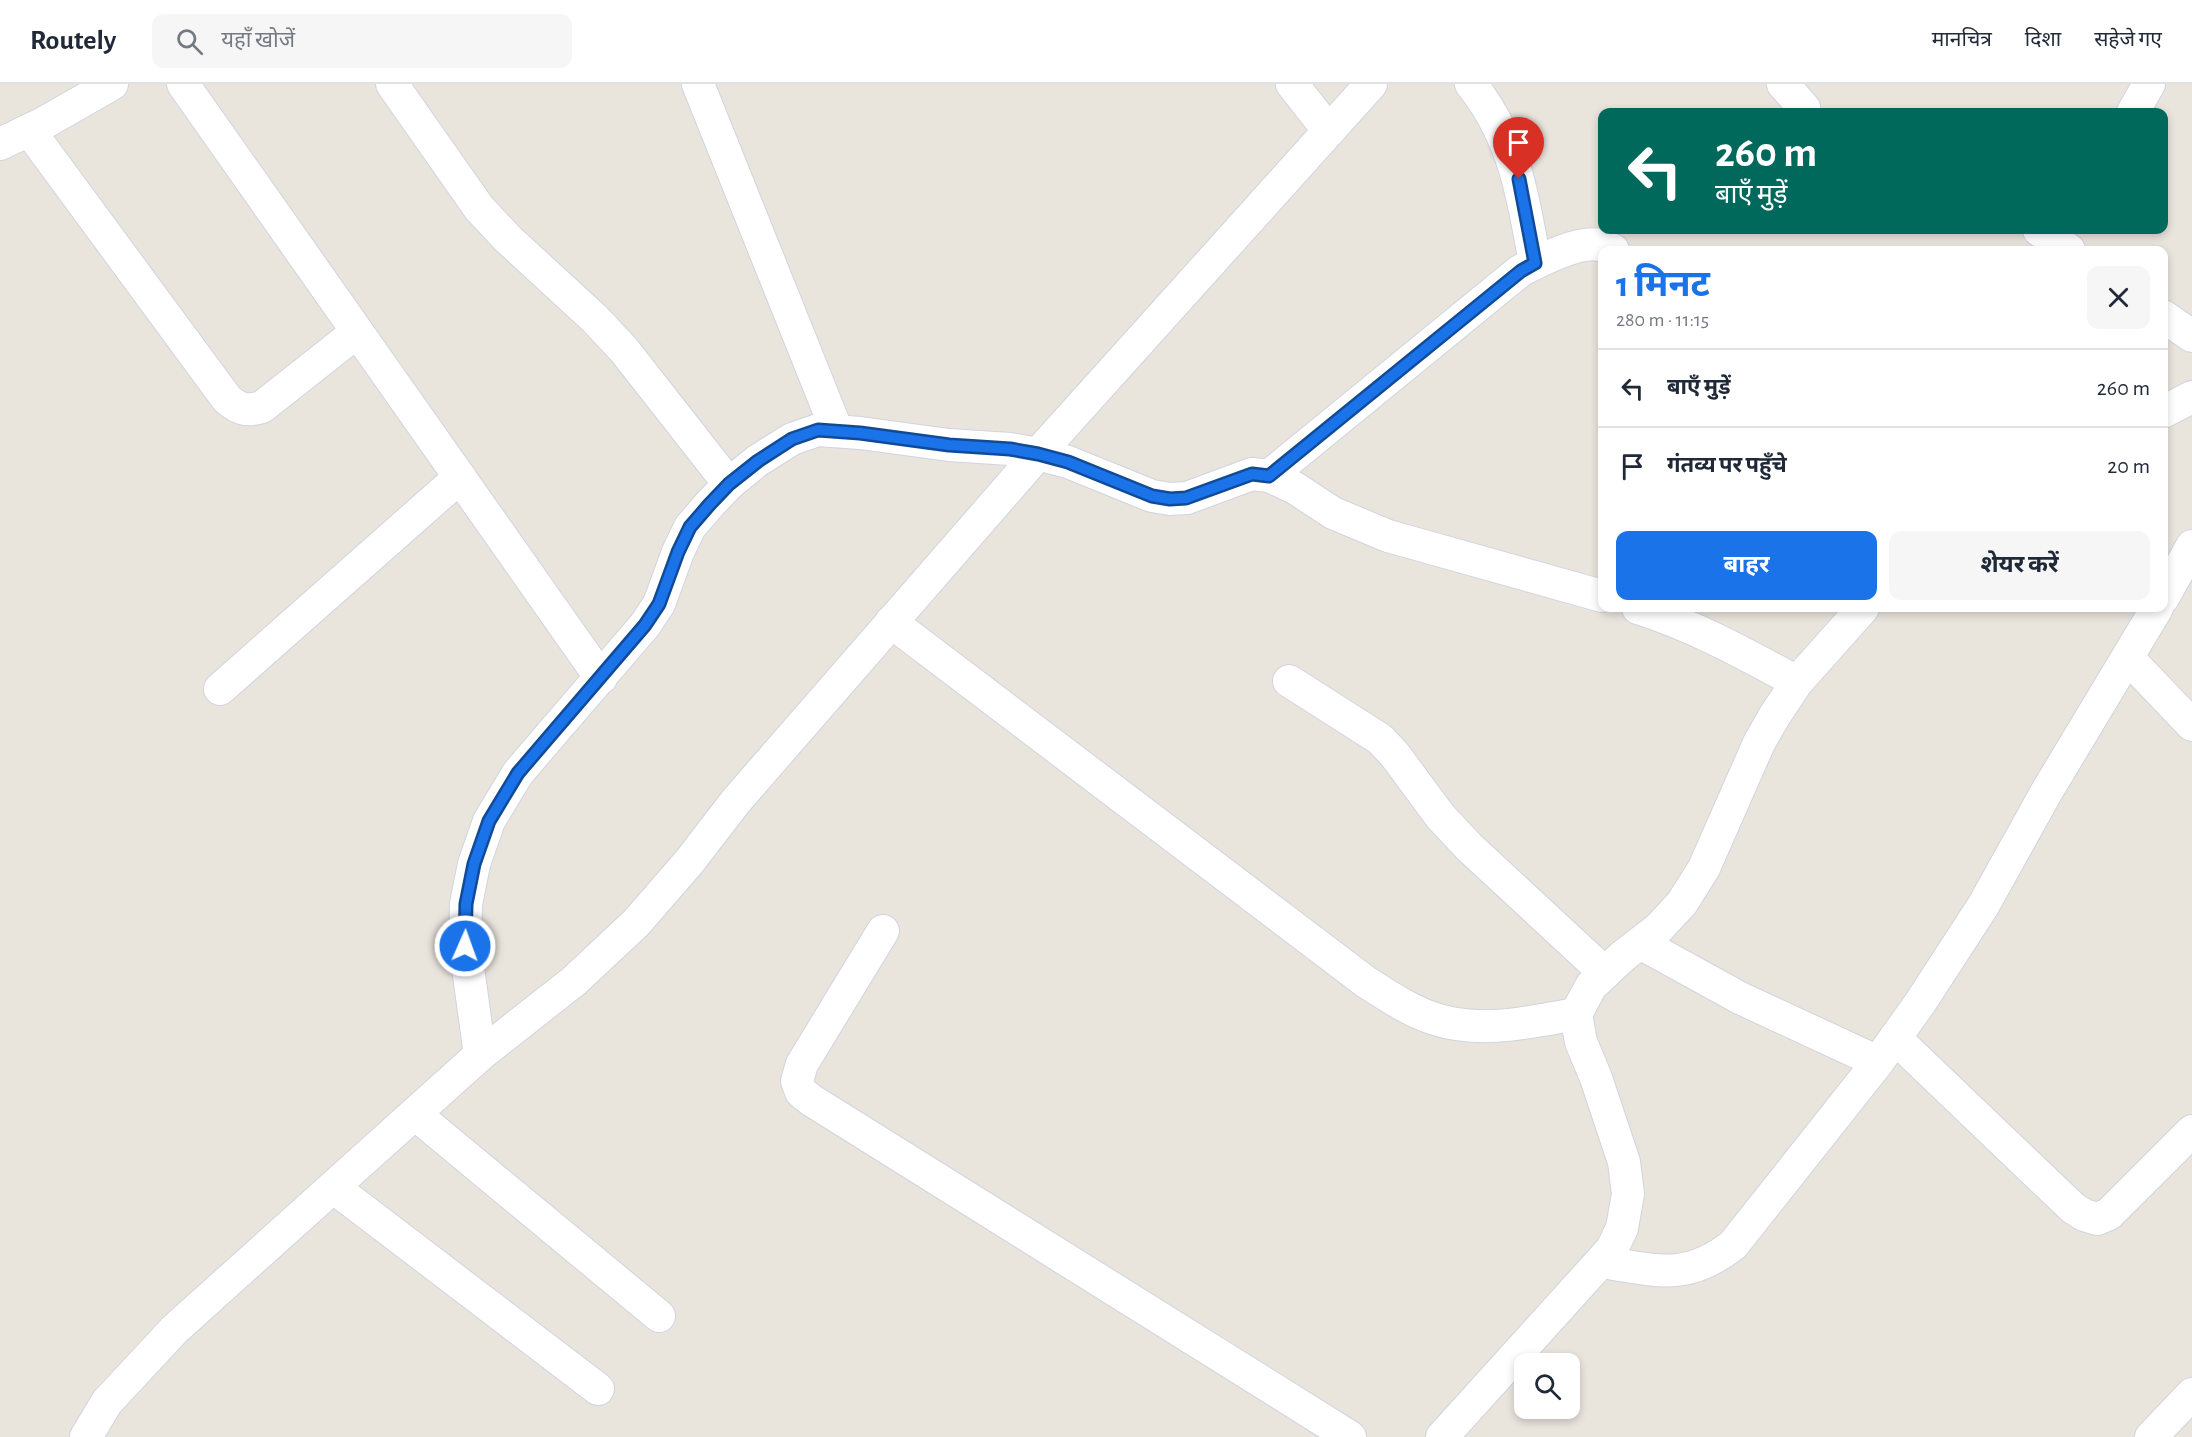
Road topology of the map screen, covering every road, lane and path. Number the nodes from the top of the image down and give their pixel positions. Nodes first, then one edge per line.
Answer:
1 (112, 84) edge
2 (183, 84) edge
3 (392, 84) edge
4 (698, 84) edge
5 (1292, 84) edge
6 (1371, 84) edge
7 (1471, 84) edge
8 (1783, 84) edge
9 (2149, 84) edge
10 (1804, 108) edge
11 (2135, 108) edge
12 (29, 130) junction
13 (1329, 131) junction
14 (0, 144) edge
15 (1612, 241) edge
16 (1535, 263) junction
17 (2168, 319) edge
18 (357, 332) junction
19 (2192, 336) edge
20 (2192, 397) edge
21 (2168, 409) edge
22 (837, 431) junction
23 (1038, 454) junction
24 (1269, 476) junction
25 (459, 477) junction
26 (729, 484) junction
27 (2192, 546) edge
28 (2168, 589) edge
29 (1598, 595) edge
30 (1649, 612) edge
31 (1859, 612) edge
32 (2155, 612) edge
33 (891, 622) junction
34 (2127, 658) junction
35 (601, 678) junction
36 (1289, 681) dead end
37 (1797, 682) junction
38 (220, 689) dead end
39 (2192, 725) edge
40 (883, 931) dead end
41 (1640, 943) junction
42 (1605, 973) junction
43 (1576, 1014) junction
44 (1886, 1050) junction
45 (480, 1055) junction
46 (415, 1114) junction
47 (2192, 1131) edge
48 (333, 1187) junction
49 (1601, 1262) junction
50 (659, 1316) dead end
51 (598, 1389) dead end
52 (2192, 1394) edge
53 (86, 1437) edge
54 (1350, 1437) edge
55 (1443, 1437) edge
56 (2151, 1437) edge

1 - 12 street
2 - 18 street
3 - 26 street
4 - 22 street
5 - 13 street
6 - 13 street
7 - 16 street
8 - 10 street
9 - 11 street
12 - 14 street
12 - 18 street
13 - 23 street
15 - 16 street
16 - 24 street
17 - 19 street
18 - 25 street
20 - 21 street
22 - 23 street
22 - 26 street
23 - 24 street
23 - 33 street
24 - 29 street
25 - 35 street
25 - 38 street
26 - 35 street
27 - 28 street
30 - 37 street
31 - 37 street
32 - 34 street
33 - 43 street
33 - 45 street
34 - 39 street
34 - 44 street
35 - 45 street
36 - 42 street
37 - 41 street
40 - 54 street
41 - 42 street
41 - 44 street
42 - 43 street
43 - 49 street
44 - 47 street
44 - 49 street
45 - 46 street
46 - 48 street
46 - 50 street
48 - 51 street
48 - 53 street
49 - 55 street
52 - 56 street

